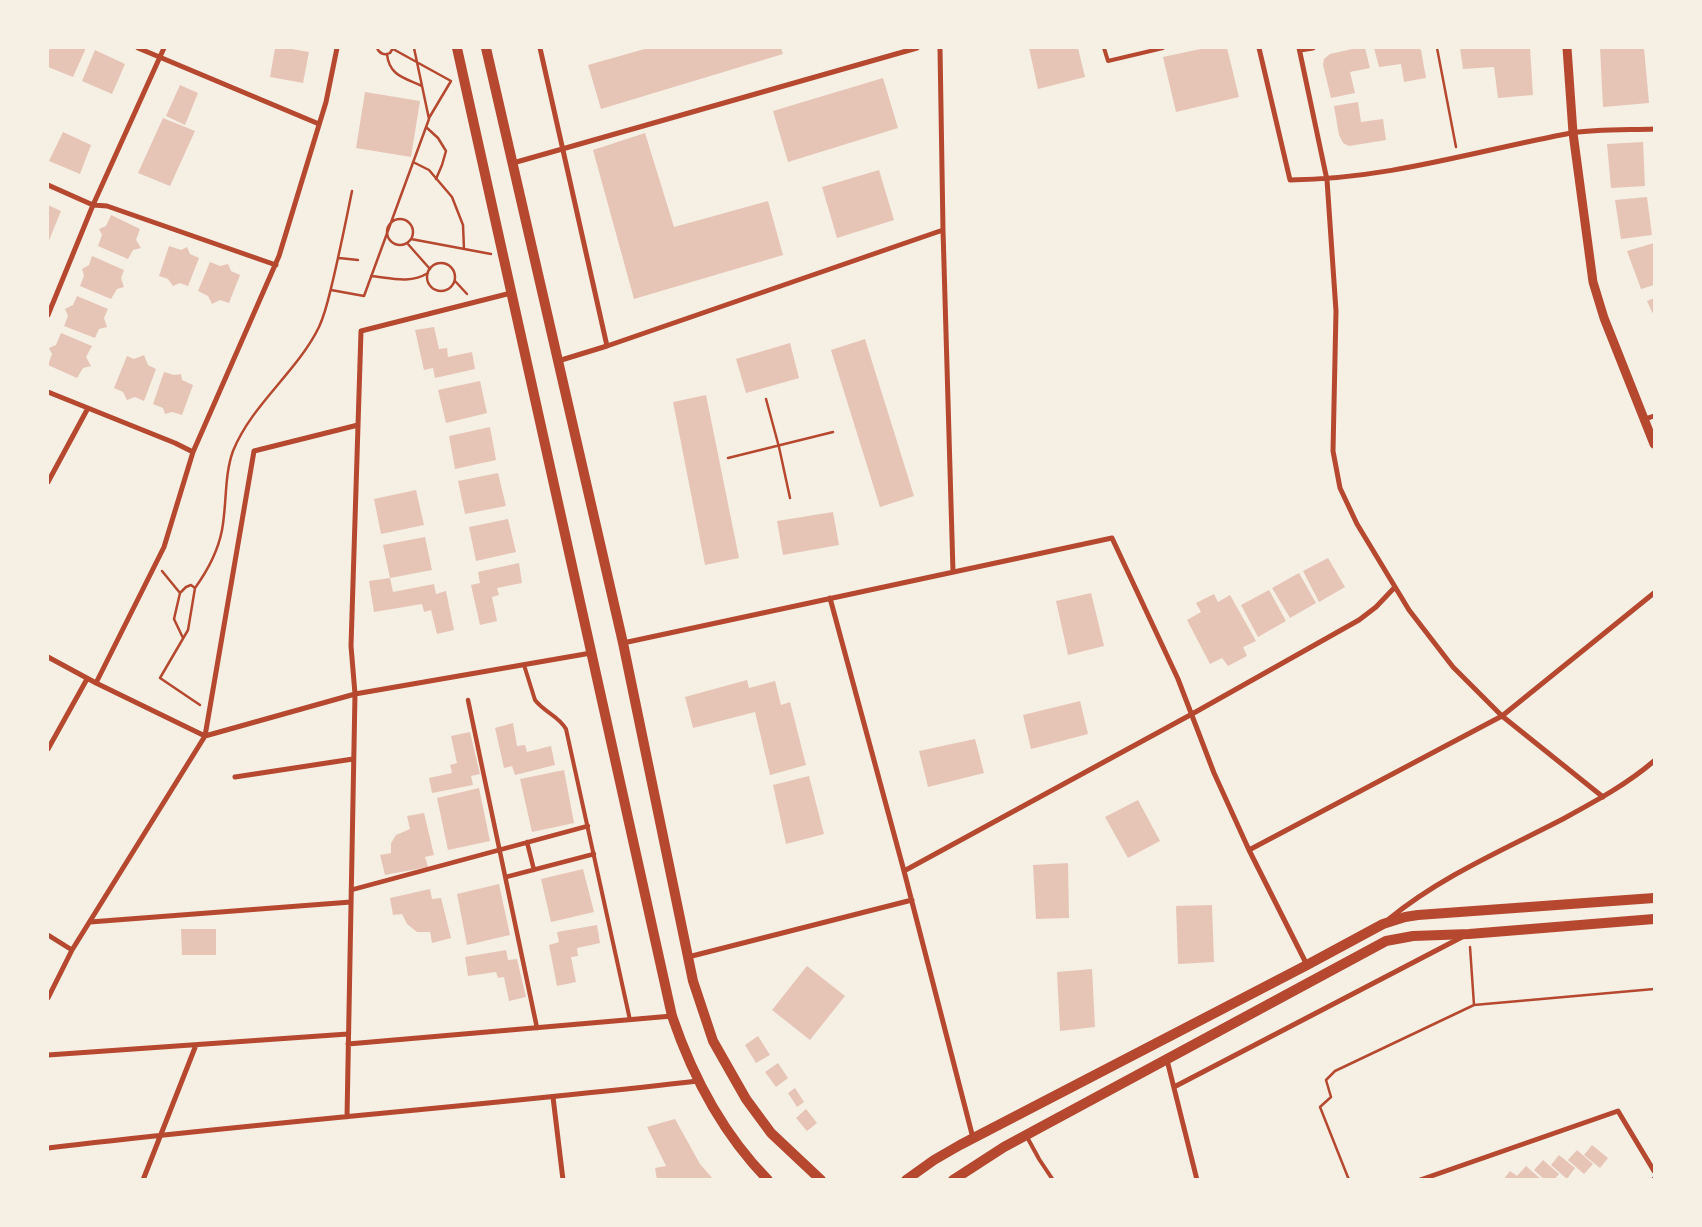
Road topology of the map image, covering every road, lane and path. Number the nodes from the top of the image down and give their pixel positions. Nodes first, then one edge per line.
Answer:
1 (138, 48) edge
2 (164, 48) edge
3 (337, 48) edge
4 (377, 48) edge
5 (393, 48) edge
6 (414, 48) edge
7 (457, 48) edge
8 (486, 48) edge
9 (540, 48) edge
10 (918, 48) edge
11 (940, 48) edge
12 (1104, 48) edge
13 (1163, 48) edge
14 (1259, 48) edge
15 (1314, 48) edge
16 (1437, 48) edge
17 (1567, 48) edge
18 (1300, 49) edge
19 (387, 54) junction
20 (160, 57) junction
21 (417, 62) junction
22 (422, 86) junction
23 (429, 120) junction
24 (319, 124) junction
25 (426, 127) junction
26 (1654, 129) edge
27 (1573, 133) junction
28 (562, 149) junction
29 (1459, 158) junction
30 (412, 162) junction
31 (513, 164) junction
32 (436, 179) junction
33 (1326, 180) junction
34 (48, 185) edge
35 (352, 191) dead end
36 (94, 205) junction
37 (388, 229) junction
38 (943, 230) junction
39 (411, 239) junction
40 (407, 243) junction
41 (464, 249) junction
42 (504, 257) junction
43 (339, 258) junction
44 (358, 260) dead end
45 (276, 265) junction
46 (430, 269) junction
47 (428, 273) junction
48 (371, 276) junction
49 (455, 281) junction
50 (331, 290) junction
51 (512, 292) junction
52 (474, 302) junction
53 (48, 315) edge
54 (607, 346) junction
55 (557, 361) junction
56 (48, 392) edge
57 (766, 399) dead end
58 (88, 408) junction
59 (1654, 416) edge
60 (1645, 419) junction
61 (358, 425) junction
62 (833, 432) dead end
63 (1654, 444) edge
64 (779, 447) junction
65 (193, 452) junction
66 (728, 458) dead end
67 (48, 482) edge
68 (790, 498) dead end
69 (156, 562) junction
70 (953, 572) junction
71 (1395, 586) junction
72 (195, 588) junction
73 (180, 593) junction
74 (1654, 593) edge
75 (830, 598) junction
76 (183, 638) junction
77 (623, 643) junction
78 (592, 653) junction
79 (48, 657) edge
80 (524, 665) junction
81 (87, 678) junction
82 (96, 684) junction
83 (355, 694) junction
84 (468, 700) dead end
85 (209, 712) junction
86 (1192, 714) junction
87 (1502, 716) junction
88 (205, 736) junction
89 (48, 748) edge
90 (353, 759) junction
91 (1654, 761) edge
92 (235, 777) dead end
93 (1603, 797) junction
94 (588, 826) junction
95 (527, 842) junction
96 (500, 850) junction
97 (1249, 850) junction
98 (594, 854) junction
99 (534, 870) junction
100 (904, 871) junction
101 (506, 877) junction
102 (351, 890) junction
103 (1654, 898) edge
104 (912, 900) junction
105 (351, 902) junction
106 (1654, 919) edge
107 (90, 922) junction
108 (1383, 924) junction
109 (1469, 934) junction
110 (48, 935) edge
111 (72, 950) junction
112 (688, 958) junction
113 (1307, 965) junction
114 (1654, 989) edge
115 (48, 998) edge
116 (1474, 1005) junction
117 (672, 1016) junction
118 (630, 1020) junction
119 (537, 1028) junction
120 (348, 1034) junction
121 (348, 1044) junction
122 (196, 1045) junction
123 (48, 1055) edge
124 (1167, 1060) junction
125 (698, 1082) junction
126 (1174, 1087) junction
127 (553, 1097) junction
128 (347, 1117) junction
129 (161, 1134) junction
130 (1026, 1135) junction
131 (973, 1138) junction
132 (48, 1148) edge
133 (972, 1166) junction
134 (1654, 1171) edge
135 (143, 1180) edge
136 (563, 1180) edge
137 (768, 1180) edge
138 (821, 1180) edge
139 (906, 1180) edge
140 (953, 1180) edge
141 (964, 1180) edge
142 (1053, 1180) edge
143 (1197, 1180) edge
144 (1349, 1180) edge
145 (1420, 1180) edge

1 - 20 street
2 - 20 street
3 - 24 street
4 - 19 path
5 - 19 path
5 - 21 path
6 - 21 path
7 - 42 main road
8 - 31 main road
9 - 28 street
10 - 28 street
11 - 38 street
12 - 13 lane
14 - 33 street
15 - 18 street
16 - 29 path
17 - 27 street
18 - 33 street
19 - 22 path
20 - 24 street
20 - 36 street
21 - 22 path
21 - 23 path
22 - 23 path
23 - 25 path
24 - 45 street
25 - 30 path
25 - 32 path
26 - 27 street
27 - 29 street
27 - 60 street
28 - 31 street
28 - 54 street
29 - 33 street
30 - 32 path
30 - 37 path
31 - 55 main road
32 - 41 path
33 - 71 street
34 - 36 street
35 - 43 path
36 - 45 street
36 - 53 street
37 - 39 path
37 - 40 path
37 - 48 path
38 - 54 street
38 - 70 street
39 - 40 path
39 - 41 path
40 - 46 path
41 - 42 path
42 - 51 main road
43 - 44 path
43 - 50 path
45 - 65 street
46 - 47 path
46 - 49 path
47 - 48 path
47 - 49 path
48 - 50 path
49 - 52 path
50 - 72 path
51 - 52 street
51 - 78 main road
52 - 61 street
54 - 55 street
55 - 77 main road
56 - 58 street
57 - 64 path
58 - 65 street
58 - 67 street
59 - 60 street
60 - 63 street
61 - 83 street
61 - 85 street
62 - 64 path
64 - 66 path
64 - 68 path
65 - 69 street
69 - 73 path
69 - 82 street
70 - 75 street
70 - 86 street
71 - 86 street
71 - 87 street
72 - 73 path
72 - 76 path
73 - 76 path
74 - 87 street
75 - 77 street
75 - 100 street
76 - 85 path
77 - 112 main road
78 - 80 street
78 - 117 main road
79 - 81 street
80 - 83 street
80 - 94 lane
81 - 82 street
81 - 89 street
82 - 88 street
83 - 88 street
83 - 90 street
84 - 96 street
85 - 88 street
86 - 97 street
86 - 100 street
87 - 93 street
87 - 97 street
88 - 107 street
90 - 92 street
90 - 102 street
91 - 93 street
93 - 108 street
94 - 95 street
94 - 98 lane
95 - 96 street
95 - 99 street
96 - 101 street
96 - 102 street
97 - 113 street
98 - 99 street
98 - 118 lane
99 - 101 street
100 - 104 street
101 - 119 street
102 - 105 street
103 - 108 main road
104 - 112 street
104 - 131 street
105 - 107 street
105 - 120 street
106 - 109 main road
107 - 111 street
108 - 113 main road
109 - 116 path
109 - 124 main road
109 - 126 street
110 - 111 street
111 - 115 street
112 - 138 main road
113 - 131 main road
114 - 116 path
116 - 144 path
117 - 118 street
117 - 125 main road
118 - 119 street
119 - 121 street
120 - 121 street
120 - 122 street
121 - 128 street
122 - 123 street
122 - 129 street
124 - 126 street
124 - 130 main road
125 - 127 street
125 - 137 main road
126 - 143 street
127 - 128 street
127 - 136 street
128 - 129 street
129 - 132 street
129 - 135 street
130 - 133 main road
130 - 142 lane
131 - 139 main road
133 - 140 main road
133 - 141 main road
134 - 145 street

